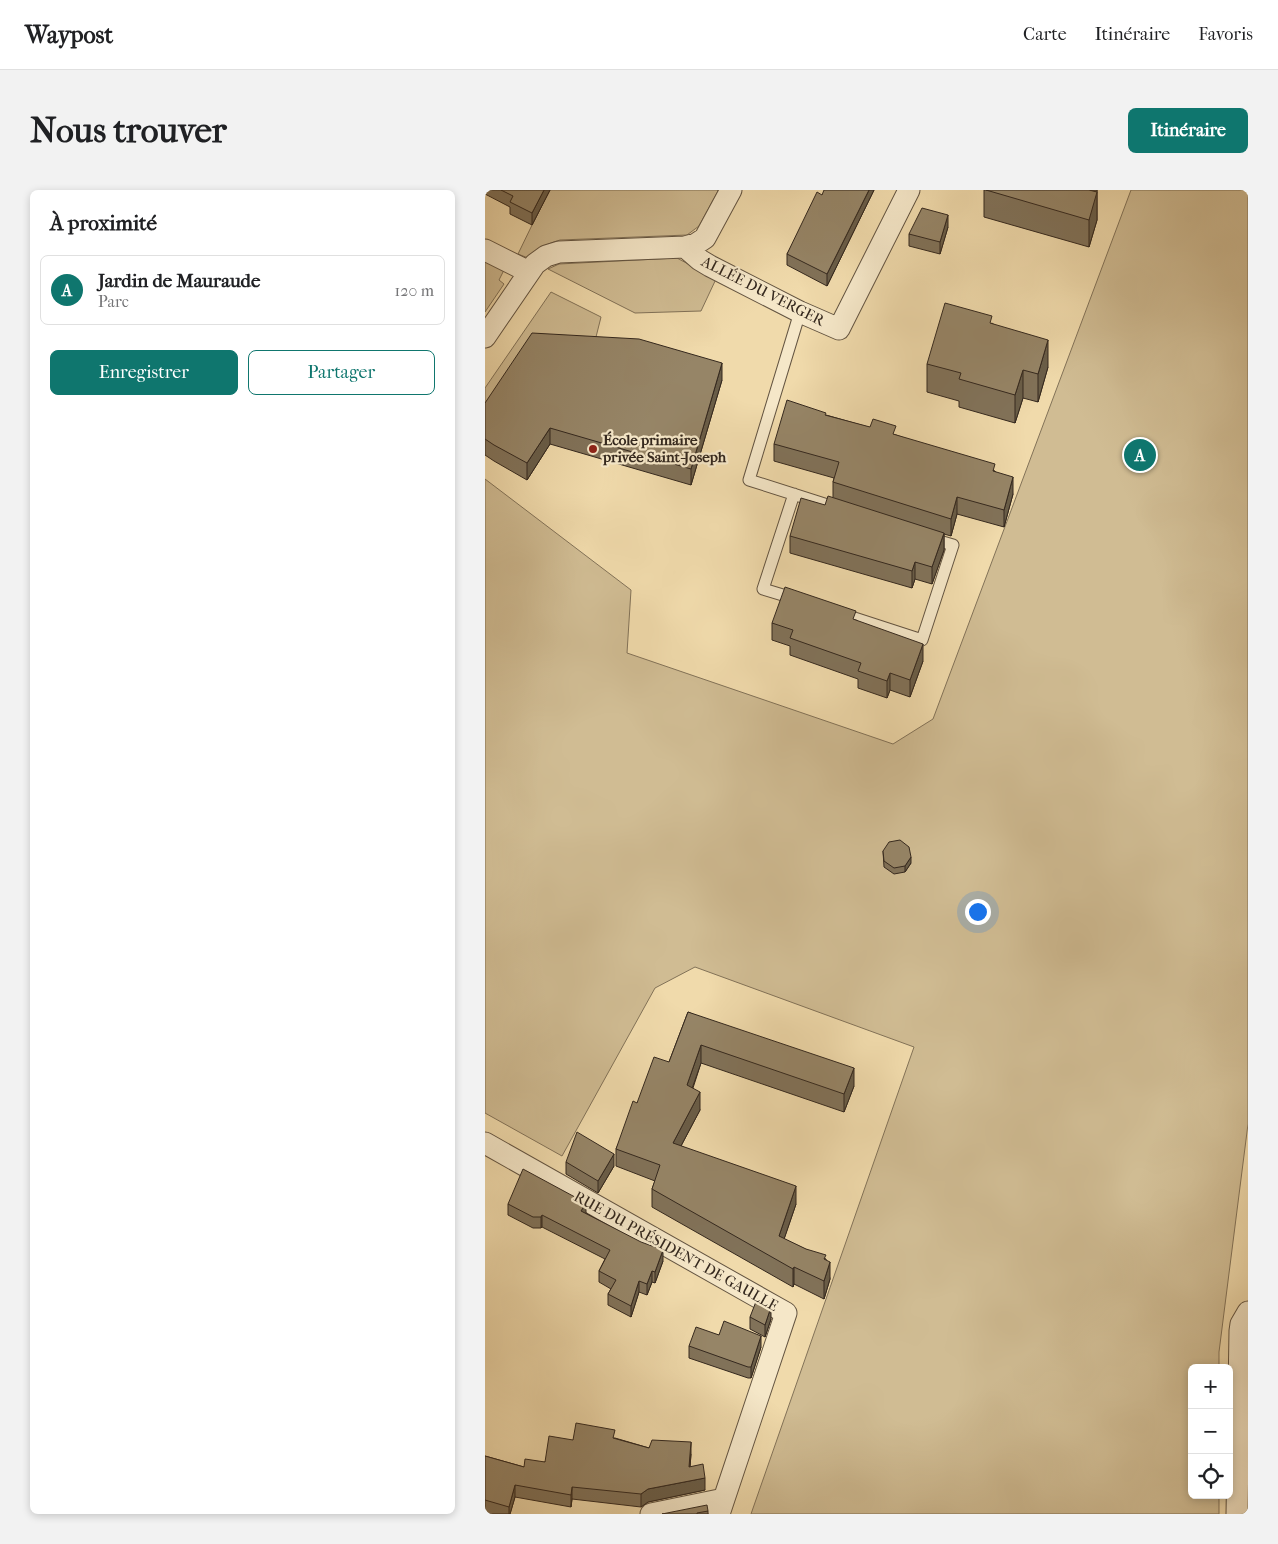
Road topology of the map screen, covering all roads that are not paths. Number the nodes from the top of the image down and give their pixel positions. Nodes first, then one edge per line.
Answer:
1 (731, 190) edge
2 (909, 190) edge
3 (685, 247) junction
4 (485, 250) edge
5 (529, 272) junction
6 (800, 312) junction
7 (485, 337) edge
8 (794, 494) junction
9 (853, 513) edge
10 (916, 534) edge
11 (810, 604) edge
12 (829, 610) edge
13 (485, 1143) edge
14 (1248, 1312) edge
15 (722, 1507) edge
16 (651, 1514) edge
17 (1237, 1514) edge

1 - 3 street
2 - 6 street, ALLÉE DU VERGER
3 - 5 street
3 - 6 street, ALLÉE DU VERGER
4 - 5 street
5 - 7 street
6 - 8 lane
8 - 9 lane
8 - 11 lane
10 - 12 lane
13 - 15 street, RUE DU PRÉSIDENT DE GAULLE
14 - 17 street
15 - 16 street

